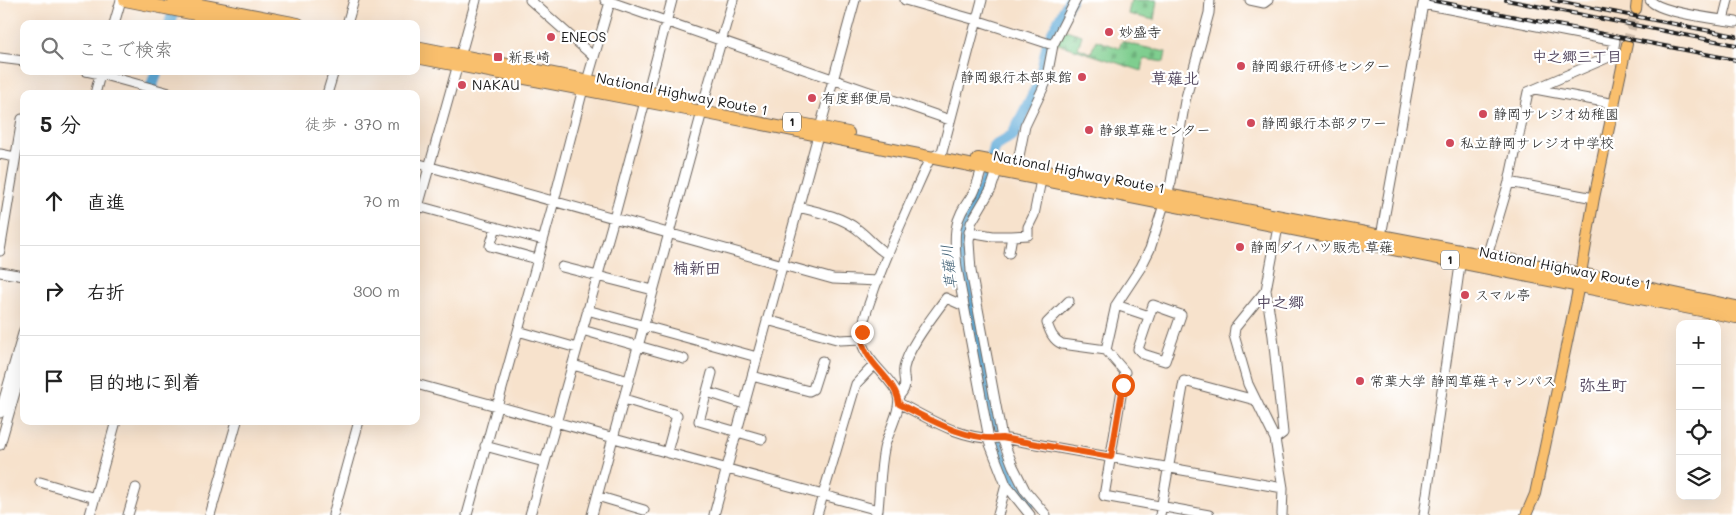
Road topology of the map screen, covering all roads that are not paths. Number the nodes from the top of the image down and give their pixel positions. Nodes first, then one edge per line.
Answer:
1 (121, 0) edge
2 (125, 0) edge
3 (174, 0) edge
4 (354, 0) edge
5 (476, 0) edge
6 (672, 0) edge
7 (732, 0) edge
8 (855, 0) edge
9 (905, 0) edge
10 (982, 0) edge
11 (1076, 0) edge
12 (1250, 0) edge
13 (1268, 0) edge
14 (1650, 0) edge
15 (1728, 0) edge
16 (526, 1) edge
17 (607, 1) edge
18 (1212, 1) edge
19 (115, 20) edge
20 (226, 20) edge
21 (277, 20) edge
22 (349, 20) edge
23 (976, 20) junction
24 (1723, 20) junction
25 (666, 21) junction
26 (1736, 22) edge
27 (722, 41) junction
28 (1053, 44) junction
29 (1626, 47) joint
30 (420, 48) edge
31 (1612, 56) junction
32 (420, 57) edge
33 (0, 58) edge
34 (594, 58) junction
35 (20, 61) edge
36 (459, 61) junction
37 (100, 75) edge
38 (111, 75) edge
39 (333, 75) edge
40 (833, 79) junction
41 (585, 85) junction
42 (1534, 89) junction
43 (95, 90) edge
44 (160, 90) edge
45 (329, 90) edge
46 (646, 97) junction
47 (1615, 104) junction
48 (703, 108) junction
49 (950, 120) junction
50 (20, 132) edge
51 (819, 132) junction
52 (942, 152) junction
53 (0, 154) edge
54 (16, 157) junction
55 (930, 158) junction
56 (420, 164) edge
57 (1017, 166) junction
58 (429, 167) junction
59 (982, 168) junction
60 (997, 171) junction
61 (1041, 180) junction
62 (1509, 182) junction
63 (5, 194) edge
64 (1594, 198) junction
65 (420, 199) edge
66 (1166, 199) junction
67 (554, 201) junction
68 (798, 207) junction
69 (420, 211) edge
70 (614, 218) junction
71 (2, 226) edge
72 (496, 227) junction
73 (1278, 228) junction
74 (969, 232) junction
75 (668, 233) junction
76 (1012, 236) junction
77 (1381, 236) junction
78 (543, 240) junction
79 (0, 248) edge
80 (1010, 253) dead end
81 (888, 254) junction
82 (1487, 256) junction
83 (1461, 257) junction
84 (538, 259) junction
85 (782, 265) junction
86 (562, 266) dead end
87 (0, 272) edge
88 (20, 275) edge
89 (596, 276) junction
90 (1580, 280) junction
91 (878, 281) junction
92 (653, 290) junction
93 (1266, 290) junction
94 (1069, 302) dead end
95 (1116, 305) junction
96 (964, 306) junction
97 (1736, 307) edge
98 (587, 310) junction
99 (1149, 316) junction
100 (1736, 317) edge
101 (767, 320) junction
102 (644, 326) junction
103 (582, 330) junction
104 (518, 331) junction
105 (982, 334) junction
106 (969, 336) junction
107 (861, 339) junction
108 (20, 344) edge
109 (638, 346) junction
110 (577, 348) junction
111 (1106, 350) junction
112 (757, 357) junction
113 (684, 359) dead end
114 (822, 361) dead end
115 (573, 365) junction
116 (874, 365) junction
117 (712, 373) dead end
118 (20, 375) edge
119 (752, 376) junction
120 (629, 381) junction
121 (420, 385) edge
122 (707, 392) junction
123 (624, 399) junction
124 (899, 400) junction
125 (1255, 400) junction
126 (744, 404) junction
127 (498, 406) junction
128 (0, 413) edge
129 (557, 422) junction
130 (115, 425) edge
131 (236, 425) edge
132 (358, 425) edge
133 (736, 432) junction
134 (613, 438) junction
135 (1002, 438) junction
136 (762, 439) dead end
137 (989, 439) junction
138 (1275, 439) junction
139 (0, 445) edge
140 (486, 446) junction
141 (666, 452) junction
142 (1111, 457) junction
143 (544, 462) junction
144 (1168, 467) junction
145 (726, 468) junction
146 (40, 482) dead end
147 (1006, 485) junction
148 (136, 488) dead end
149 (1283, 488) junction
150 (822, 495) junction
151 (597, 496) junction
152 (95, 498) junction
153 (644, 510) dead end
154 (1161, 511) edge
155 (877, 512) edge
156 (90, 515) edge
157 (128, 515) edge
158 (210, 515) edge
159 (333, 515) edge
160 (467, 515) edge
161 (530, 515) edge
162 (592, 515) edge
163 (714, 515) edge
164 (816, 515) edge
165 (998, 515) edge
166 (1030, 515) edge
167 (1046, 515) edge
168 (1209, 515) edge
169 (1282, 515) edge
170 (1424, 515) edge
171 (1526, 515) edge

1 - 19 street
2 - 20 highway
3 - 21 highway
4 - 22 street
5 - 36 street
6 - 25 street
7 - 27 street
8 - 40 street
9 - 23 street
10 - 23 street
11 - 28 street
12 - 13 street
14 - 24 street
15 - 24 street
16 - 34 street
17 - 25 street
17 - 34 street
18 - 66 street
23 - 28 street
23 - 49 street
24 - 26 street
25 - 27 street
25 - 46 street
27 - 40 street
27 - 48 street
28 - 57 street
29 - 31 street
29 - 47 main road
30 - 36 highway, National Highway Route 1 / 1
31 - 42 street
31 - 77 street
32 - 36 highway, National Highway Route 1 / 1
33 - 35 street
34 - 41 street
36 - 41 highway, National Highway Route 1 / 1
36 - 58 street
37 - 43 street
38 - 44 street
39 - 45 street
40 - 49 street
40 - 51 street
41 - 46 highway, National Highway Route 1 / 1
41 - 67 street
42 - 47 street
42 - 62 street
46 - 48 highway, National Highway Route 1 / 1
46 - 70 street
47 - 64 main road
48 - 51 highway, National Highway Route 1 / 1
48 - 75 street
49 - 52 street
50 - 54 street
51 - 52 highway, National Highway Route 1 / 1
51 - 55 highway, National Highway Route 1 / 1
51 - 68 street
52 - 55 street
52 - 57 highway, National Highway Route 1 / 1
53 - 54 street
54 - 63 street
55 - 59 highway, National Highway Route 1 / 1
55 - 81 street
56 - 58 street
57 - 66 highway, National Highway Route 1 / 1
58 - 65 street
58 - 67 street
59 - 60 highway, National Highway Route 1 / 1
59 - 96 street
60 - 61 highway, National Highway Route 1 / 1
60 - 74 street
61 - 66 highway, National Highway Route 1 / 1
61 - 76 street
62 - 64 street
62 - 82 street
63 - 71 street
64 - 90 main road
66 - 73 highway, National Highway Route 1 / 1
66 - 77 highway, National Highway Route 1 / 1
66 - 95 street
67 - 70 street
67 - 78 street
68 - 81 street
68 - 85 street
69 - 72 street
70 - 75 street
70 - 89 street
71 - 79 street
72 - 78 street
72 - 84 street
73 - 83 highway, National Highway Route 1 / 1
73 - 93 street
74 - 76 street
74 - 105 street
75 - 85 street
75 - 92 street
76 - 80 street
77 - 83 highway, National Highway Route 1 / 1
78 - 84 street
81 - 91 street
82 - 83 highway, National Highway Route 1 / 1
82 - 90 highway, National Highway Route 1 / 1
83 - 90 highway, National Highway Route 1 / 1
83 - 170 street
84 - 104 street
85 - 91 street
85 - 101 street
86 - 89 street
87 - 88 street
89 - 92 street
89 - 98 street
90 - 97 highway, National Highway Route 1 / 1
90 - 100 highway, National Highway Route 1 / 1
90 - 171 main road
91 - 107 street
92 - 102 street
93 - 125 street
93 - 138 street
94 - 111 street
95 - 99 street
95 - 111 street
96 - 106 street
96 - 124 street
98 - 102 street
98 - 103 street
99 - 99 street
101 - 107 street
101 - 112 street
102 - 109 street
102 - 112 street
103 - 109 street
103 - 110 street
104 - 110 street
104 - 127 street
105 - 106 street
105 - 135 street
106 - 137 street
107 - 116 street
108 - 128 street
109 - 113 street
109 - 120 street
110 - 115 street
111 - 142 street
112 - 119 street
114 - 119 street
115 - 120 street
115 - 129 street
116 - 124 street
116 - 150 street
117 - 122 street
118 - 139 street
119 - 126 street
120 - 123 street
121 - 127 street
122 - 126 street
122 - 133 street
123 - 134 street
123 - 141 street
124 - 137 street
124 - 155 street
125 - 138 street
125 - 144 street
126 - 133 street
127 - 129 street
127 - 140 street
129 - 134 street
129 - 143 street
130 - 152 street
131 - 158 street
132 - 159 street
133 - 136 street
133 - 145 street
134 - 141 street
134 - 151 street
135 - 137 street
135 - 142 street
135 - 167 street
137 - 147 street
138 - 149 street
140 - 143 street
140 - 160 street
141 - 145 street
142 - 144 street
142 - 154 street
143 - 161 street
144 - 149 street
144 - 154 street
145 - 150 street
145 - 163 street
146 - 152 street
147 - 165 street
147 - 166 street
148 - 157 street
149 - 169 street
150 - 155 street
150 - 164 street
151 - 153 street
151 - 162 street
152 - 156 street
154 - 168 street

